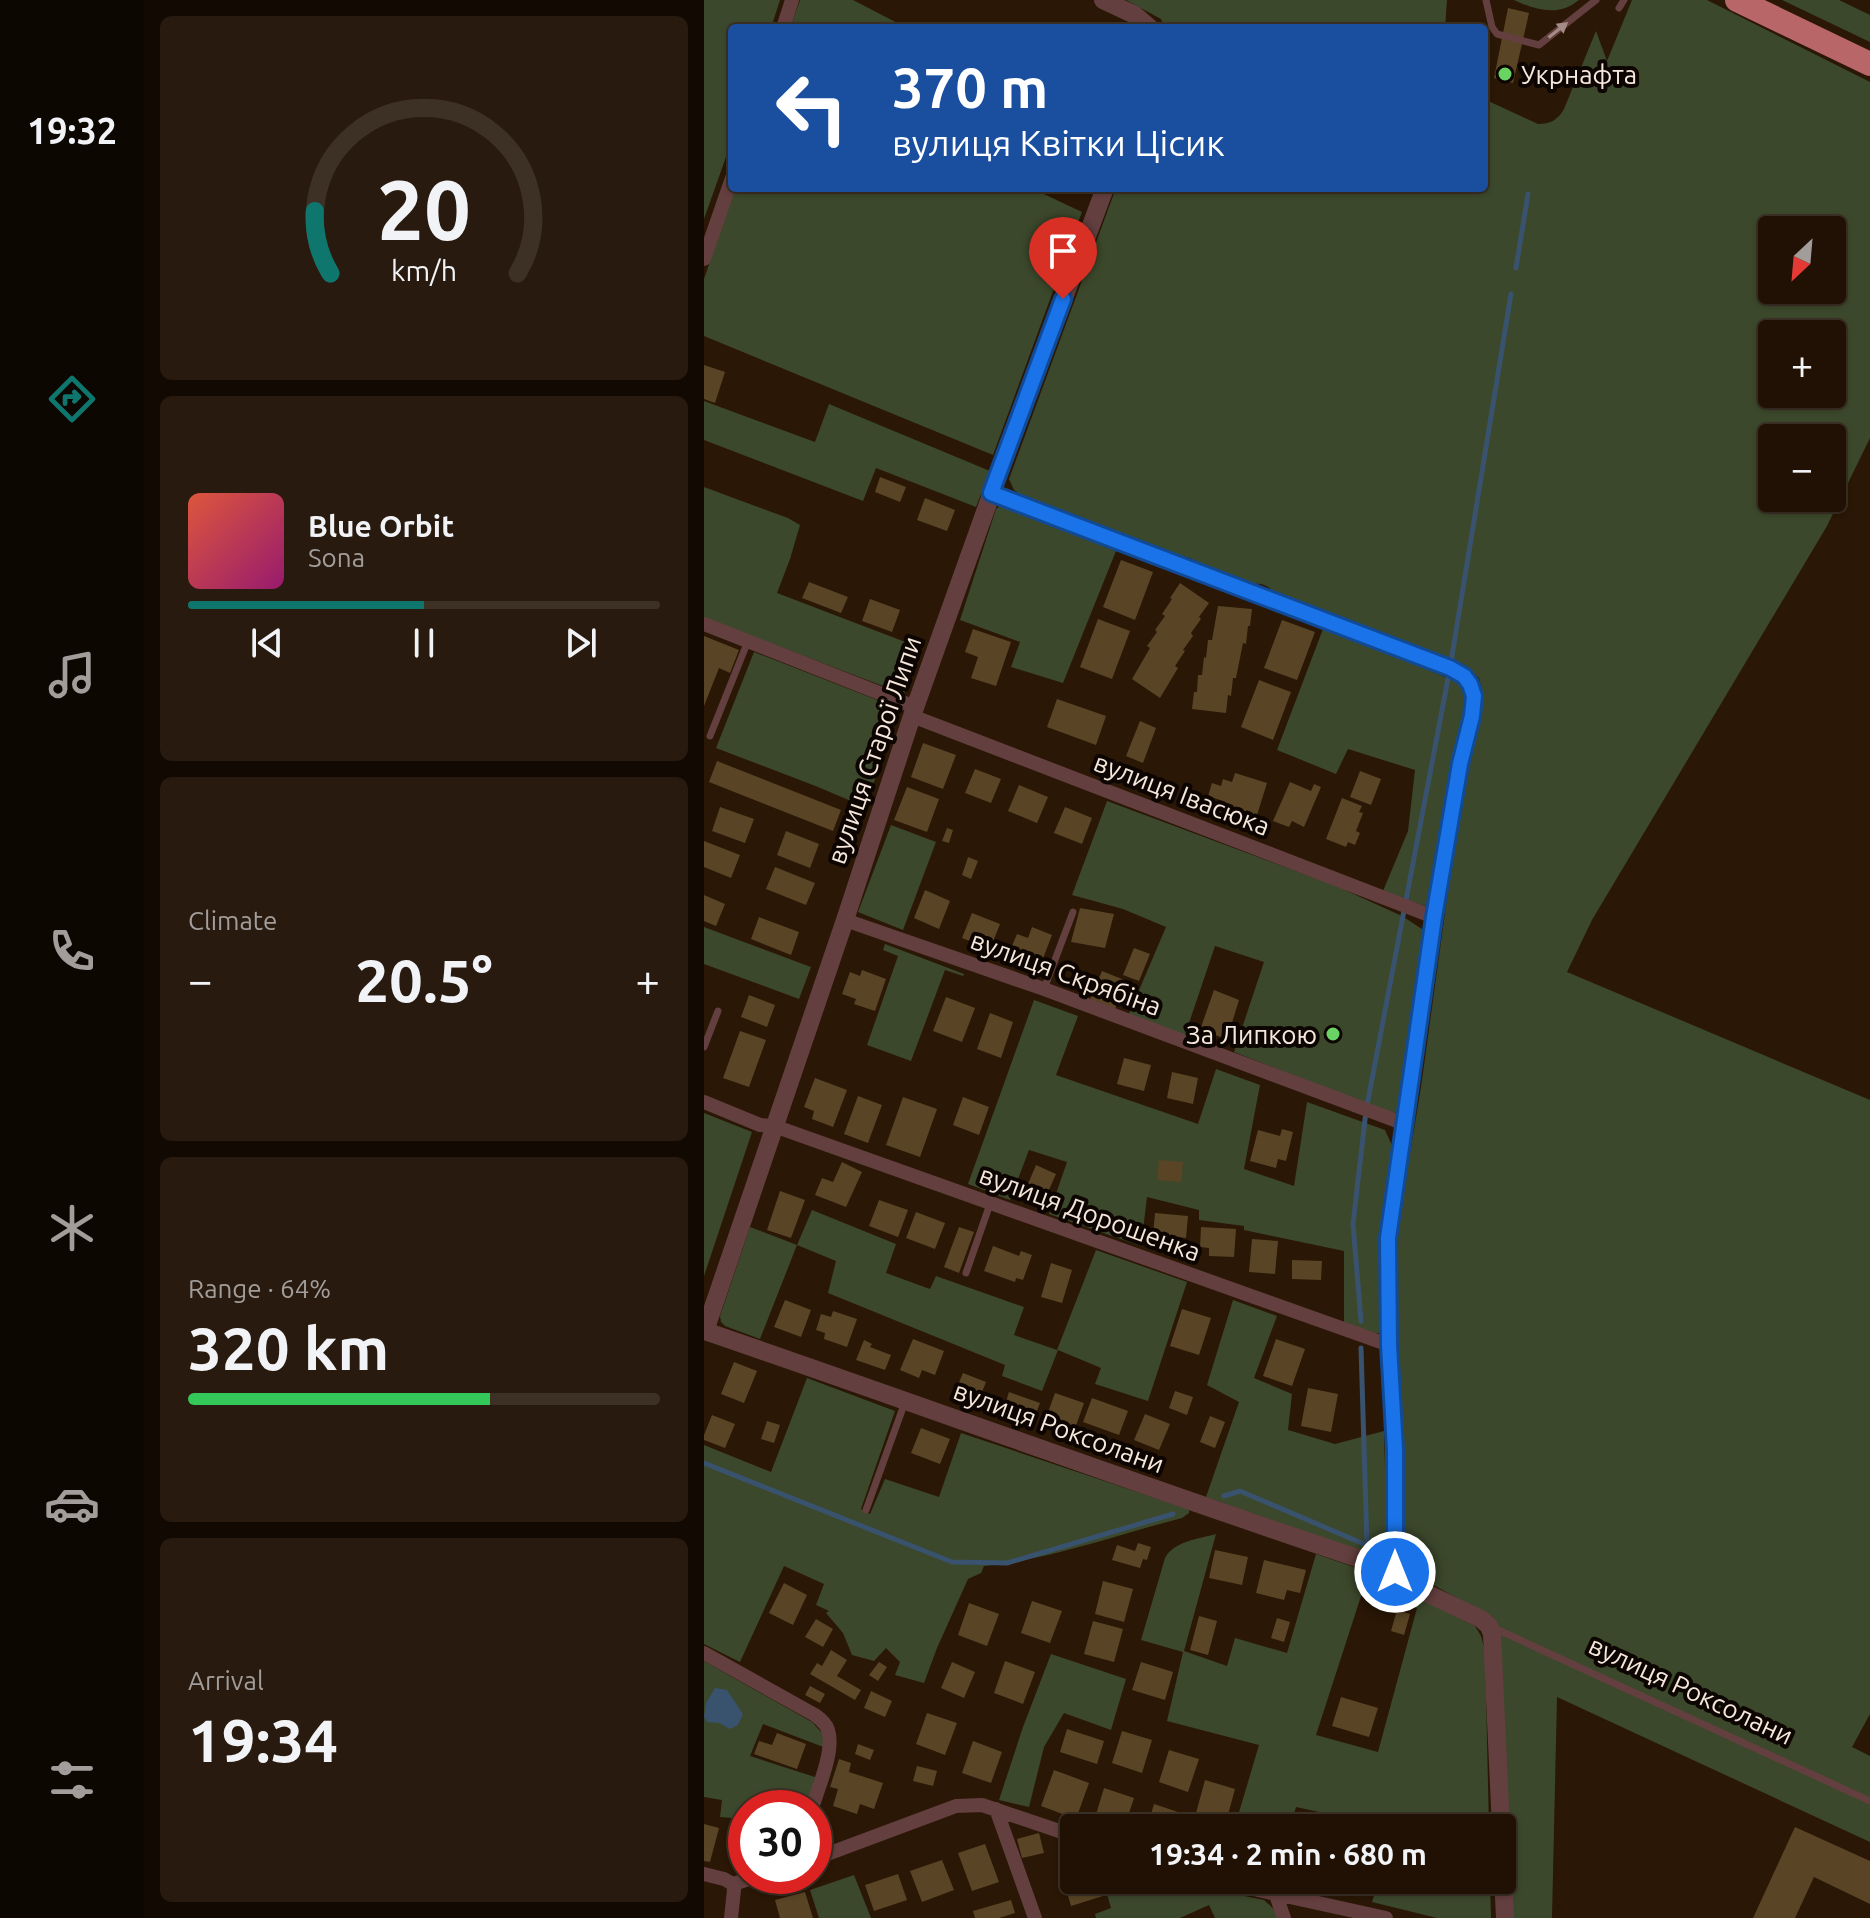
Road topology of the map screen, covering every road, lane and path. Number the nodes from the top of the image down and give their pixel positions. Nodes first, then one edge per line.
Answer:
1 (792, 0) edge
2 (1103, 0) edge
3 (1486, 0) edge
4 (1596, 0) edge
5 (1624, 0) edge
6 (1737, 0) edge
7 (1619, 8) dead end
8 (784, 24) edge
9 (1145, 24) edge
10 (1870, 64) edge
11 (728, 190) edge
12 (1104, 192) edge
13 (704, 259) edge
14 (991, 493) junction
15 (704, 624) edge
16 (748, 641) junction
17 (914, 712) junction
18 (710, 736) dead end
19 (1073, 912) dead end
20 (1434, 917) junction
21 (845, 920) junction
22 (1044, 989) junction
23 (718, 1011) dead end
24 (704, 1047) edge
25 (704, 1102) edge
26 (1405, 1124) junction
27 (774, 1126) junction
28 (991, 1202) junction
29 (966, 1273) dead end
30 (704, 1332) edge
31 (1389, 1345) junction
32 (906, 1400) junction
33 (866, 1510) dead end
34 (1395, 1572) junction
35 (1489, 1626) junction
36 (704, 1653) edge
37 (817, 1790) edge
38 (1870, 1801) edge
39 (996, 1809) junction
40 (1500, 1814) edge
41 (1060, 1831) edge
42 (832, 1852) edge
43 (704, 1874) edge
44 (728, 1881) edge
45 (734, 1894) edge
46 (1272, 1894) edge
47 (1504, 1894) edge
48 (1276, 1895) junction
49 (731, 1918) edge
50 (1035, 1918) edge
51 (1284, 1918) edge
52 (1386, 1918) edge
53 (1505, 1918) edge

1 - 8 street
2 - 9 street
3 -> 4 lane
5 - 7 lane
6 - 10 highway
11 - 13 street
12 - 14 street, вулиця Старої Липи
14 - 17 street, вулиця Старої Липи
14 - 20 street
15 - 16 street, вулиця Івасюка
16 - 17 street, вулиця Івасюка
16 - 18 lane
17 - 20 street, вулиця Івасюка
17 - 21 street, вулиця Старої Липи
19 - 22 lane
20 - 26 street
21 - 22 street, вулиця Скрябіна
21 - 27 street, вулиця Старої Липи
22 - 26 street, вулиця Скрябіна
23 - 24 lane
25 - 27 street, вулиця Дорошенка
26 - 31 street
27 - 28 street, вулиця Дорошенка
27 - 30 street, вулиця Старої Липи
28 - 29 lane
28 - 31 street, вулиця Дорошенка
30 - 32 street, вулиця Роксолани
31 - 34 street
32 - 33 lane
32 - 34 street, вулиця Роксолани
34 - 35 street, вулиця Роксолани
35 - 38 lane, вулиця Роксолани
35 - 40 street
36 - 37 street
39 - 41 street
39 - 42 street
39 - 50 street
43 - 44 street
45 - 49 street
46 - 48 street
47 - 53 street
48 - 51 street
48 - 52 street

